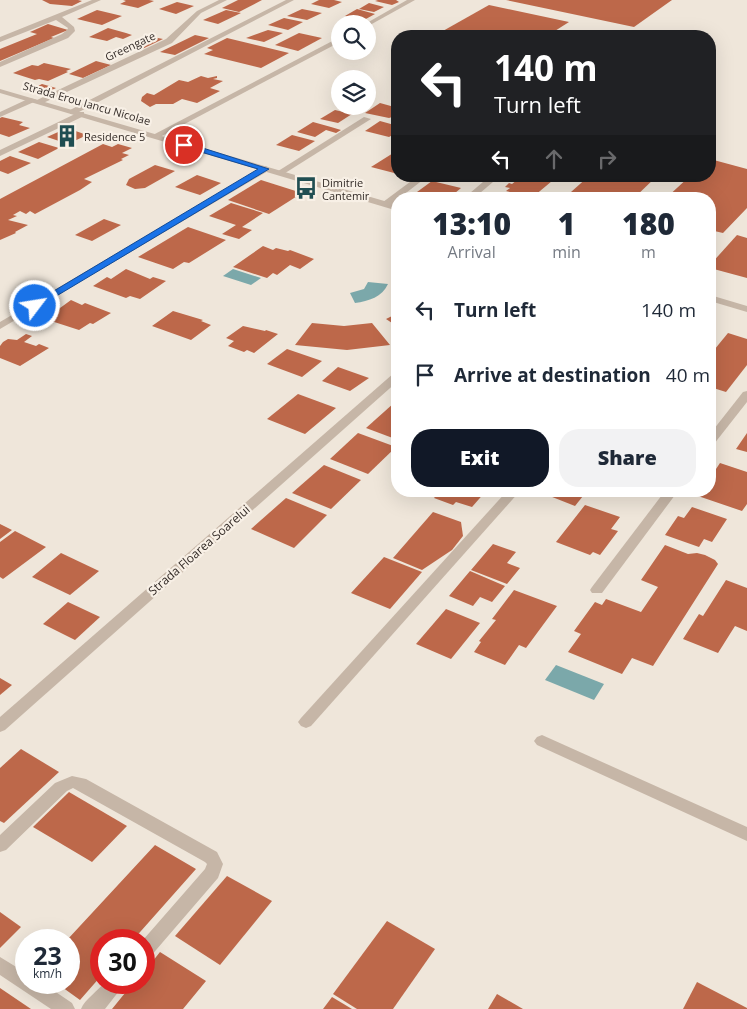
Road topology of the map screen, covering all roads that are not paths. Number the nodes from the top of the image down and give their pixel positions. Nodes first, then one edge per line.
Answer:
1 (98, 0) edge
2 (224, 0) edge
3 (291, 0) edge
4 (412, 0) edge
5 (57, 18) junction
6 (376, 20) edge
7 (0, 40) edge
8 (331, 44) edge
9 (0, 65) edge
10 (0, 91) edge
11 (35, 101) junction
12 (77, 113) junction
13 (0, 116) edge
14 (367, 119) dead end
15 (155, 136) junction
16 (0, 153) edge
17 (265, 169) junction
18 (279, 173) junction
19 (416, 182) edge
20 (488, 182) edge
21 (402, 192) edge
22 (476, 192) edge
23 (391, 200) edge
24 (386, 204) junction
25 (391, 206) edge
26 (716, 300) edge
27 (747, 309) edge
28 (0, 326) edge
29 (391, 381) edge
30 (747, 394) edge
31 (716, 434) edge
32 (509, 497) edge
33 (667, 497) edge
34 (597, 590) dead end
35 (306, 722) dead end
36 (0, 726) edge
37 (542, 741) dead end
38 (747, 834) edge
39 (0, 845) edge
40 (155, 938) edge
41 (0, 965) edge
42 (107, 994) edge
43 (66, 1009) edge
44 (90, 1009) edge

1 - 5 street
2 - 11 street, Greengate
3 - 12 street
4 - 6 street
5 - 7 street
5 - 9 street
8 - 15 street
10 - 11 street, Strada Erou Iancu Nicolae
11 - 12 street, Strada Erou Iancu Nicolae
11 - 13 street, Greengate
12 - 15 street, Strada Erou Iancu Nicolae
12 - 16 street
14 - 18 street
15 - 17 street, Strada Erou Iancu Nicolae
17 - 18 street, Strada Erou Iancu Nicolae
17 - 28 street
18 - 24 street, Strada Erou Iancu Nicolae
19 - 21 street
20 - 22 street
23 - 24 street
24 - 25 street, Strada Erou Iancu Nicolae
26 - 27 street
29 - 36 street, Strada Floarea Soarelui
30 - 31 street
32 - 35 street
33 - 34 street
37 - 38 street
39 - 40 street
41 - 43 street
42 - 44 street

